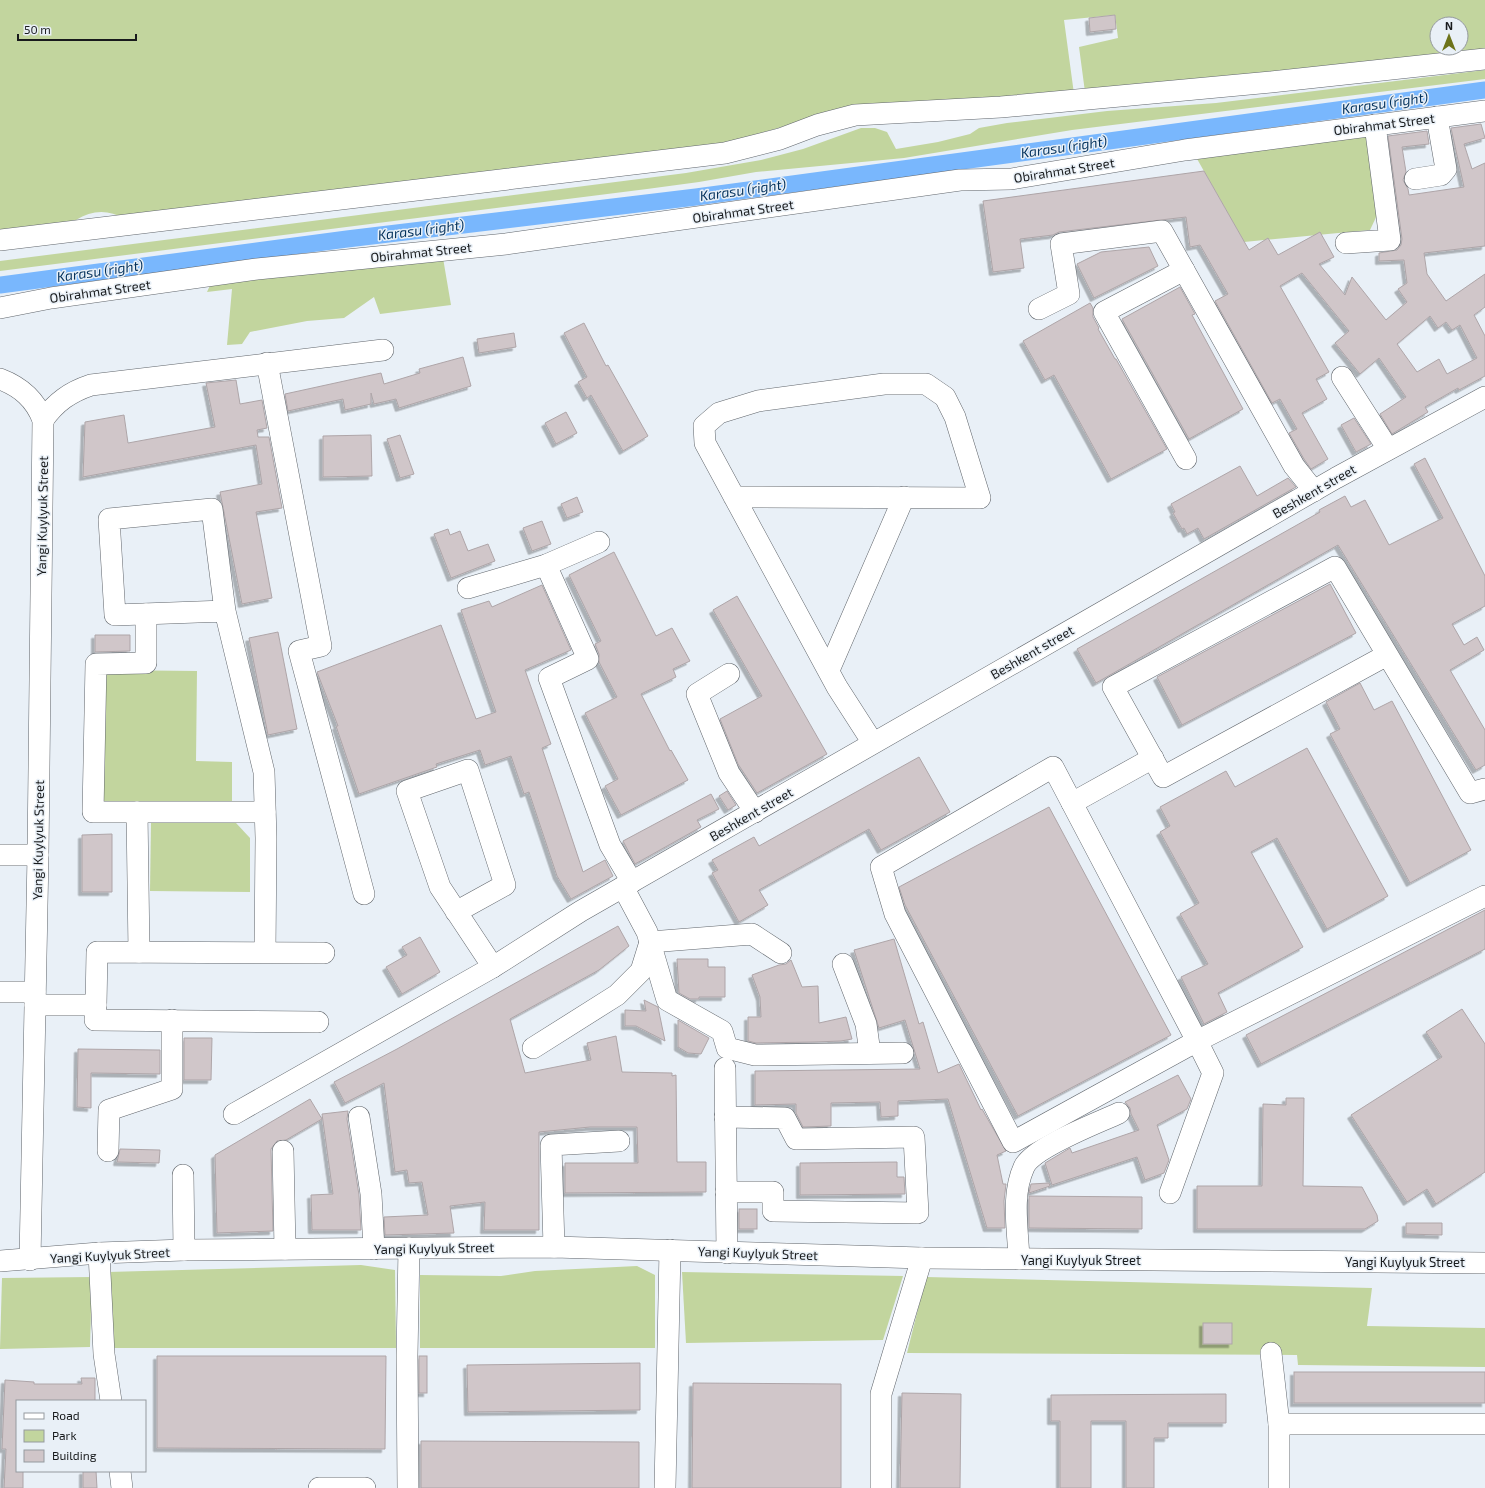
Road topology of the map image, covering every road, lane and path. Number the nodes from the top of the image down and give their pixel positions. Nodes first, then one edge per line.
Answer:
1 (1485, 59) edge
2 (1485, 111) edge
3 (1437, 117) junction
4 (1376, 125) junction
5 (1415, 179) dead end
6 (0, 240) edge
7 (1346, 243) dead end
8 (1184, 270) junction
9 (0, 308) edge
10 (1039, 309) dead end
11 (383, 350) dead end
12 (267, 363) junction
13 (1342, 377) dead end
14 (9, 383) edge
15 (69, 394) junction
16 (1485, 397) edge
17 (42, 420) junction
18 (1388, 449) junction
19 (1186, 459) dead end
20 (1314, 491) junction
21 (734, 496) junction
22 (904, 497) junction
23 (599, 542) dead end
24 (546, 565) junction
25 (468, 588) dead end
26 (225, 611) junction
27 (146, 614) junction
28 (1387, 655) junction
29 (829, 670) junction
30 (730, 674) dead end
31 (873, 743) junction
32 (1153, 758) junction
33 (1485, 789) edge
34 (1072, 803) junction
35 (137, 812) junction
36 (265, 812) junction
37 (755, 812) junction
38 (0, 855) edge
39 (38, 856) junction
40 (627, 884) junction
41 (364, 894) dead end
42 (1485, 896) edge
43 (456, 912) junction
44 (650, 942) junction
45 (139, 952) junction
46 (265, 952) junction
47 (324, 953) dead end
48 (781, 953) dead end
49 (843, 964) dead end
50 (493, 967) junction
51 (0, 992) edge
52 (35, 998) junction
53 (96, 1005) junction
54 (172, 1020) junction
55 (318, 1022) dead end
56 (1196, 1041) junction
57 (533, 1048) dead end
58 (870, 1053) junction
59 (903, 1053) dead end
60 (725, 1068) dead end
61 (1120, 1113) dead end
62 (234, 1114) dead end
63 (360, 1116) dead end
64 (725, 1117) junction
65 (619, 1141) dead end
66 (108, 1151) dead end
67 (283, 1151) dead end
68 (183, 1175) dead end
69 (726, 1192) junction
70 (1170, 1193) dead end
71 (554, 1247) junction
72 (409, 1248) junction
73 (285, 1249) junction
74 (374, 1249) junction
75 (184, 1250) junction
76 (670, 1250) junction
77 (99, 1253) junction
78 (728, 1253) junction
79 (922, 1258) junction
80 (1019, 1259) junction
81 (30, 1260) junction
82 (0, 1261) edge
83 (1485, 1263) edge
84 (1271, 1353) dead end
85 (111, 1400) edge
86 (1279, 1424) junction
87 (1485, 1424) edge
88 (120, 1472) edge
89 (122, 1488) edge
90 (319, 1488) edge
91 (365, 1488) edge
92 (408, 1488) edge
93 (666, 1488) edge
94 (881, 1488) edge
95 (1279, 1488) edge

1 - 6 street
2 - 3 street, Obirahmat Street
3 - 4 street, Obirahmat Street
3 - 5 street
4 - 7 street
4 - 9 street, Obirahmat Street
8 - 10 street
8 - 19 street
8 - 20 street
11 - 12 street
12 - 15 street
12 - 41 street
13 - 18 street
14 - 15 street
14 - 17 street
15 - 17 street
16 - 18 street, Beshkent street
17 - 39 street, Yangi Kuylyuk Street
18 - 20 street, Beshkent street
20 - 31 street, Beshkent street
21 - 22 street
21 - 22 street
21 - 29 street
22 - 29 street
23 - 24 street
24 - 25 street
24 - 40 street
26 - 27 street
26 - 27 street
26 - 36 street
27 - 35 street
28 - 32 street
28 - 32 street
28 - 33 street
29 - 31 street
30 - 37 street
31 - 37 street, Beshkent street
32 - 34 street
34 - 56 street
34 - 56 street
35 - 36 street
35 - 45 street
36 - 46 street
37 - 40 street, Beshkent street
38 - 39 street
39 - 52 street, Yangi Kuylyuk Street
40 - 44 street
40 - 50 street, Beshkent street
42 - 56 street
43 - 43 street
43 - 50 street
44 - 48 street
44 - 57 street
44 - 58 street
45 - 46 street
45 - 53 street
46 - 47 street
49 - 58 street
50 - 62 street, Beshkent street
51 - 52 street
52 - 53 street
52 - 81 street, Yangi Kuylyuk Street
53 - 54 street
54 - 55 street
54 - 66 street
56 - 70 street
58 - 59 street
60 - 64 street
61 - 80 street
63 - 74 street
64 - 69 street
64 - 69 street
65 - 71 street
67 - 73 street
68 - 75 street
69 - 78 street
71 - 72 street, Yangi Kuylyuk Street
71 - 76 street, Yangi Kuylyuk Street
72 - 74 street, Yangi Kuylyuk Street
72 - 92 street
73 - 74 street, Yangi Kuylyuk Street
73 - 75 street, Yangi Kuylyuk Street
75 - 77 street, Yangi Kuylyuk Street
76 - 78 street, Yangi Kuylyuk Street
76 - 93 street
77 - 81 street, Yangi Kuylyuk Street
77 - 85 street
78 - 79 street, Yangi Kuylyuk Street
79 - 80 street, Yangi Kuylyuk Street
79 - 94 street
80 - 83 street, Yangi Kuylyuk Street
81 - 82 street, Yangi Kuylyuk Street
84 - 86 street
86 - 87 street
86 - 95 street
88 - 89 street
90 - 91 street

